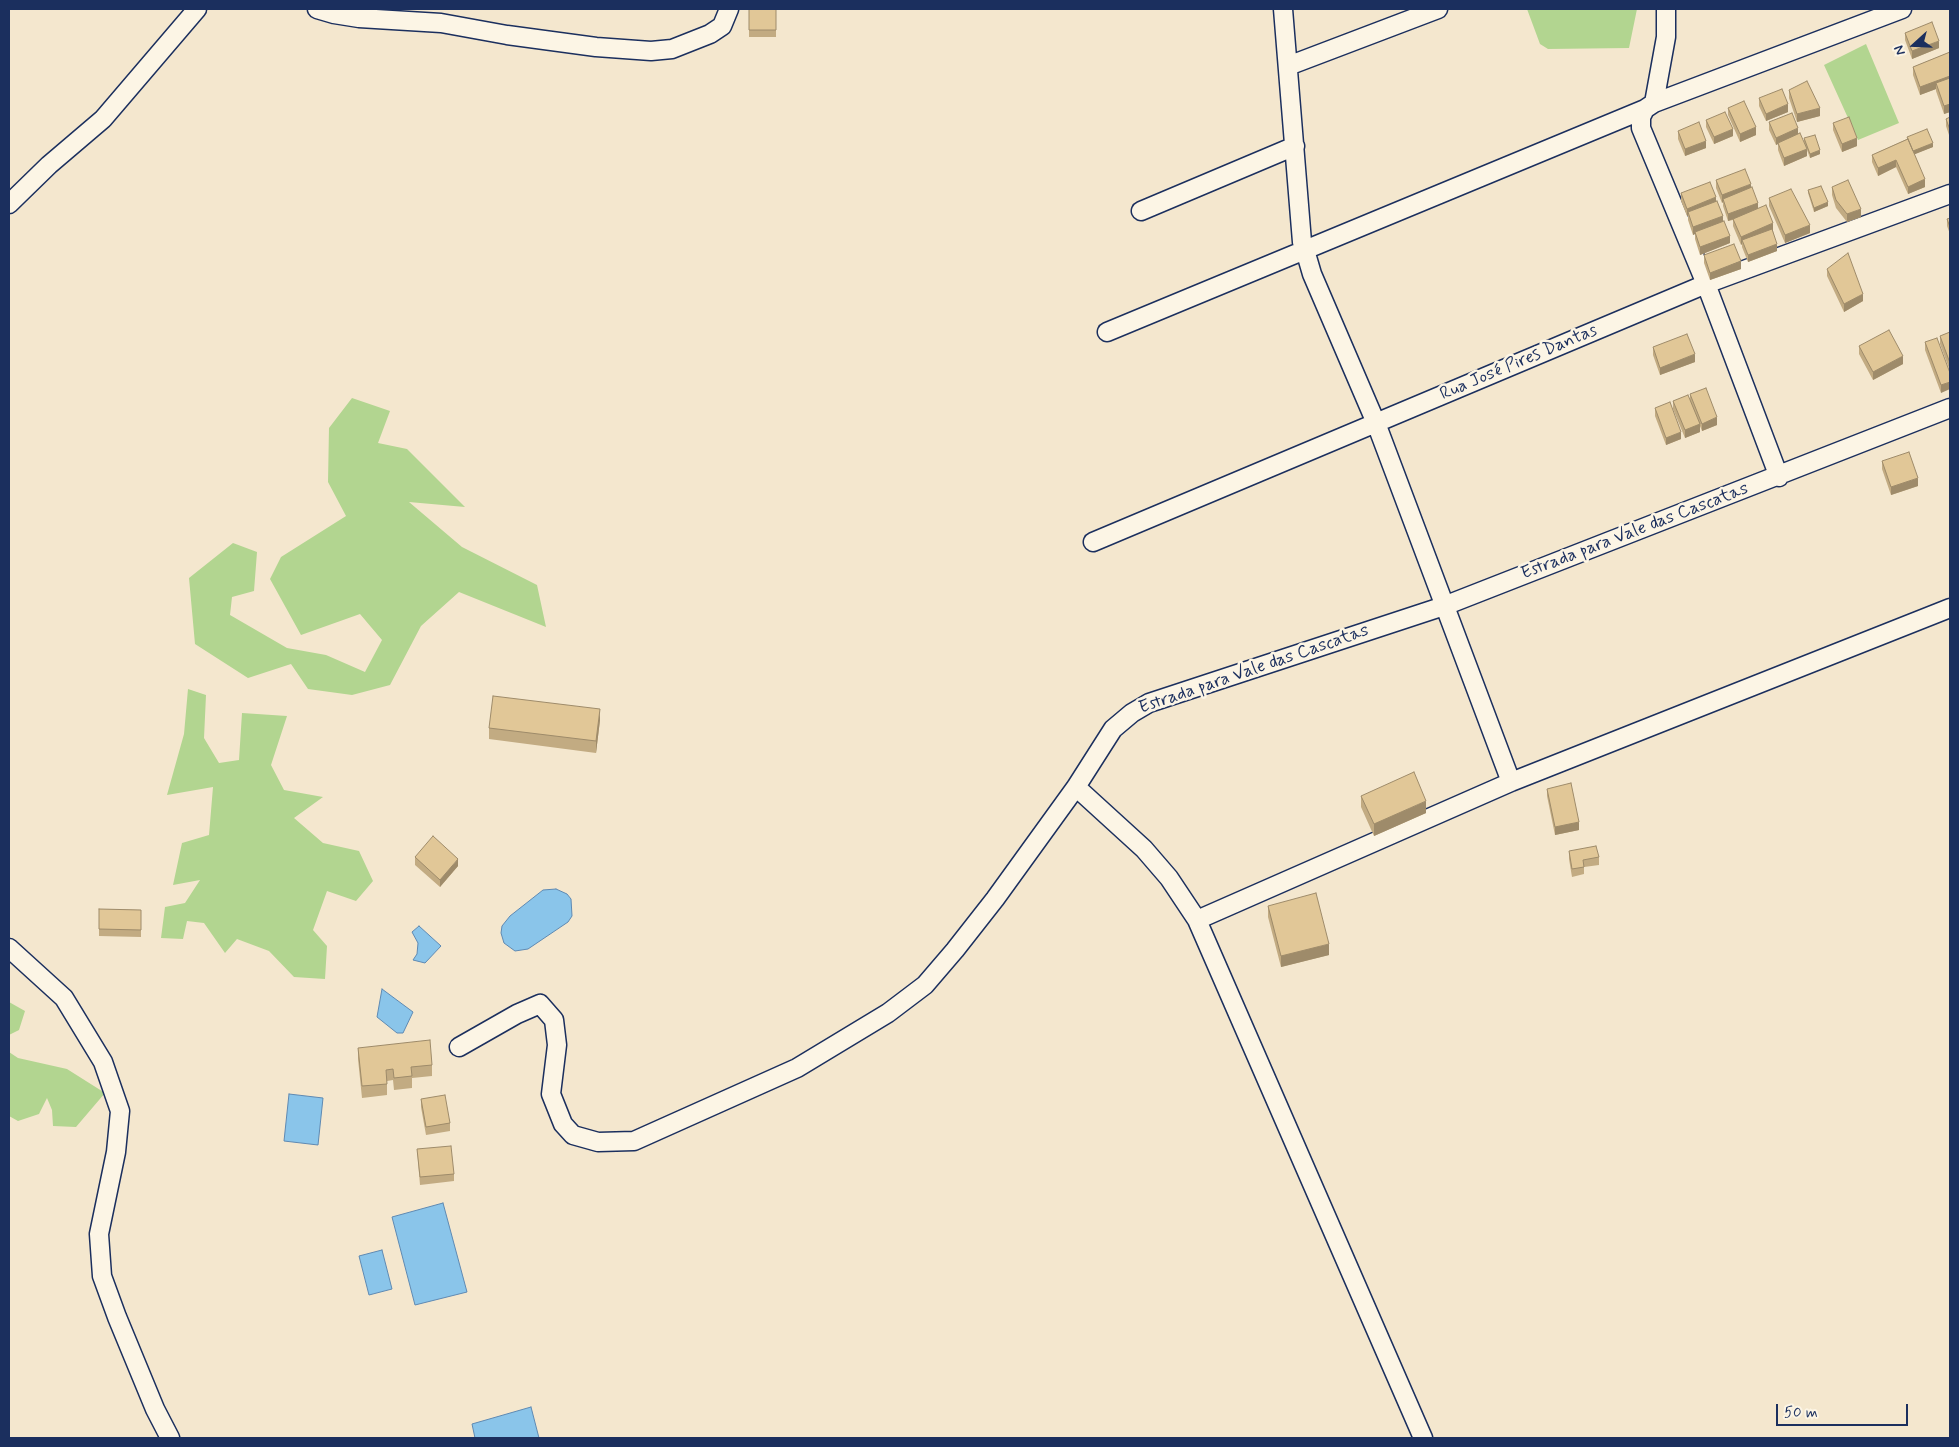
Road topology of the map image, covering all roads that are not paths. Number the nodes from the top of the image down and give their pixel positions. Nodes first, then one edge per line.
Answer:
1 (197, 9) edge
2 (317, 9) edge
3 (729, 9) edge
4 (1284, 9) edge
5 (1438, 9) edge
6 (1666, 9) edge
7 (1902, 9) edge
8 (1288, 66) junction
9 (1650, 106) junction
10 (1295, 146) junction
11 (1950, 194) edge
12 (9, 204) edge
13 (1141, 211) dead end
14 (1305, 250) junction
15 (1706, 284) junction
16 (1107, 332) dead end
17 (1950, 408) edge
18 (1376, 423) junction
19 (1779, 476) junction
20 (1093, 542) dead end
21 (1444, 606) junction
22 (1950, 608) edge
23 (1511, 782) junction
24 (1076, 787) junction
25 (1197, 920) junction
26 (9, 948) edge
27 (459, 1047) dead end
28 (170, 1438) edge
29 (1423, 1438) edge

1 - 12 street
2 - 3 street
4 - 8 street
5 - 8 street
6 - 9 street
7 - 9 street
8 - 10 street
9 - 14 street
9 - 15 street
10 - 13 street
10 - 14 street
11 - 15 street, Rua José Pires Dantas
14 - 16 street
14 - 18 street
15 - 18 street, Rua José Pires Dantas
15 - 19 street
17 - 19 street, Estrada para Vale das Cascatas
18 - 20 street, Rua José Pires Dantas
18 - 21 street
19 - 21 street, Estrada para Vale das Cascatas
21 - 23 street
21 - 24 street, Estrada para Vale das Cascatas
22 - 23 street
23 - 25 street
24 - 25 street
24 - 27 street, Estrada para Vale das Cascatas
25 - 29 street
26 - 28 street

